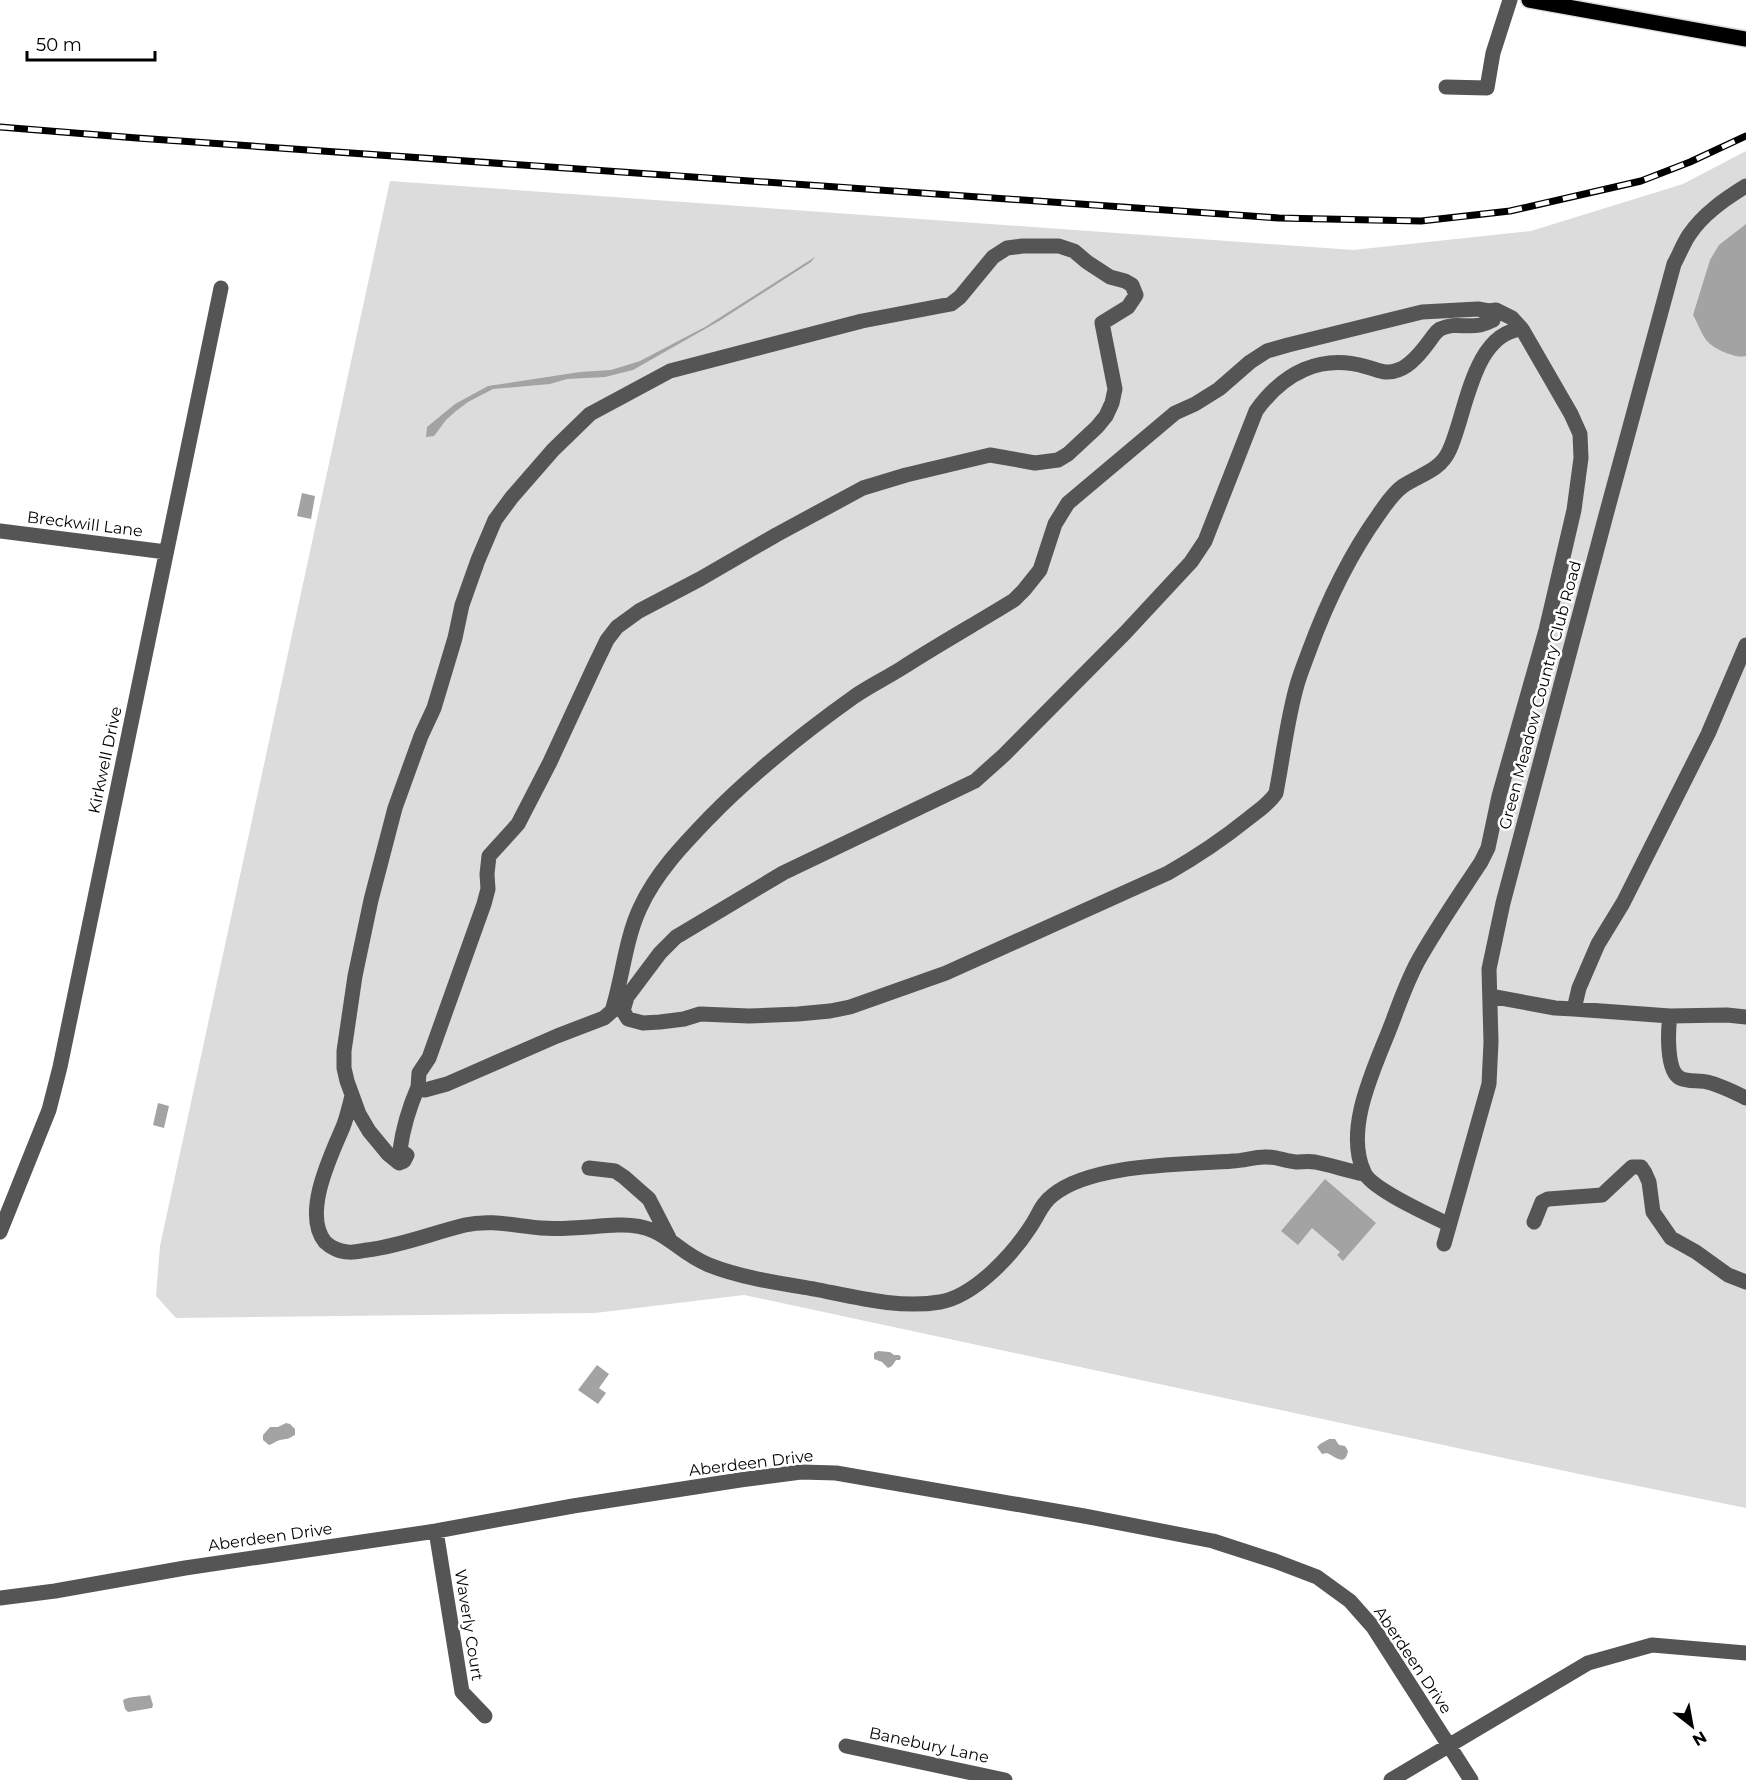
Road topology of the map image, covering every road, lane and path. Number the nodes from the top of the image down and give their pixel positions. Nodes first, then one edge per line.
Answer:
1 (1510, 0) edge
2 (1529, 0) edge
3 (1746, 39) edge
4 (1446, 87) dead end
5 (1746, 186) edge
6 (220, 288) dead end
7 (1489, 311) junction
8 (1522, 329) junction
9 (0, 531) edge
10 (166, 552) junction
11 (1746, 645) edge
12 (1490, 996) junction
13 (618, 1007) junction
14 (1574, 1009) junction
15 (1670, 1016) junction
16 (1746, 1017) edge
17 (418, 1087) junction
18 (352, 1096) junction
19 (1746, 1098) edge
20 (589, 1168) dead end
21 (1364, 1174) junction
22 (1534, 1222) dead end
23 (1448, 1224) junction
24 (0, 1232) edge
25 (669, 1238) junction
26 (1444, 1244) dead end
27 (1746, 1282) edge
28 (436, 1531) junction
29 (0, 1598) edge
30 (1746, 1653) edge
31 (485, 1716) dead end
32 (846, 1746) dead end
33 (1449, 1746) junction
34 (1005, 1780) edge
35 (1391, 1780) edge
36 (1471, 1780) edge

1 - 4 street
2 - 3 main road
5 - 12 street, Green Meadow Country Club Road
6 - 10 street, Kirkwell Drive
7 - 8 street
7 - 13 street
7 - 13 street
8 - 13 street
8 - 21 street
9 - 10 street, Breckwill Lane
10 - 24 street, Kirkwell Drive
11 - 14 street
12 - 14 street
12 - 23 street, Green Meadow Country Club Road
13 - 17 street
14 - 15 street
15 - 16 street
15 - 19 street
17 - 18 street
17 - 18 street
18 - 25 street
20 - 25 street
21 - 23 street
21 - 25 street
22 - 27 street
23 - 26 street, Green Meadow Country Club Road
28 - 29 street, Aberdeen Drive
28 - 31 street, Waverly Court
28 - 33 street, Aberdeen Drive
30 - 33 street
32 - 34 street, Banebury Lane
33 - 35 street
33 - 36 street, Aberdeen Drive

